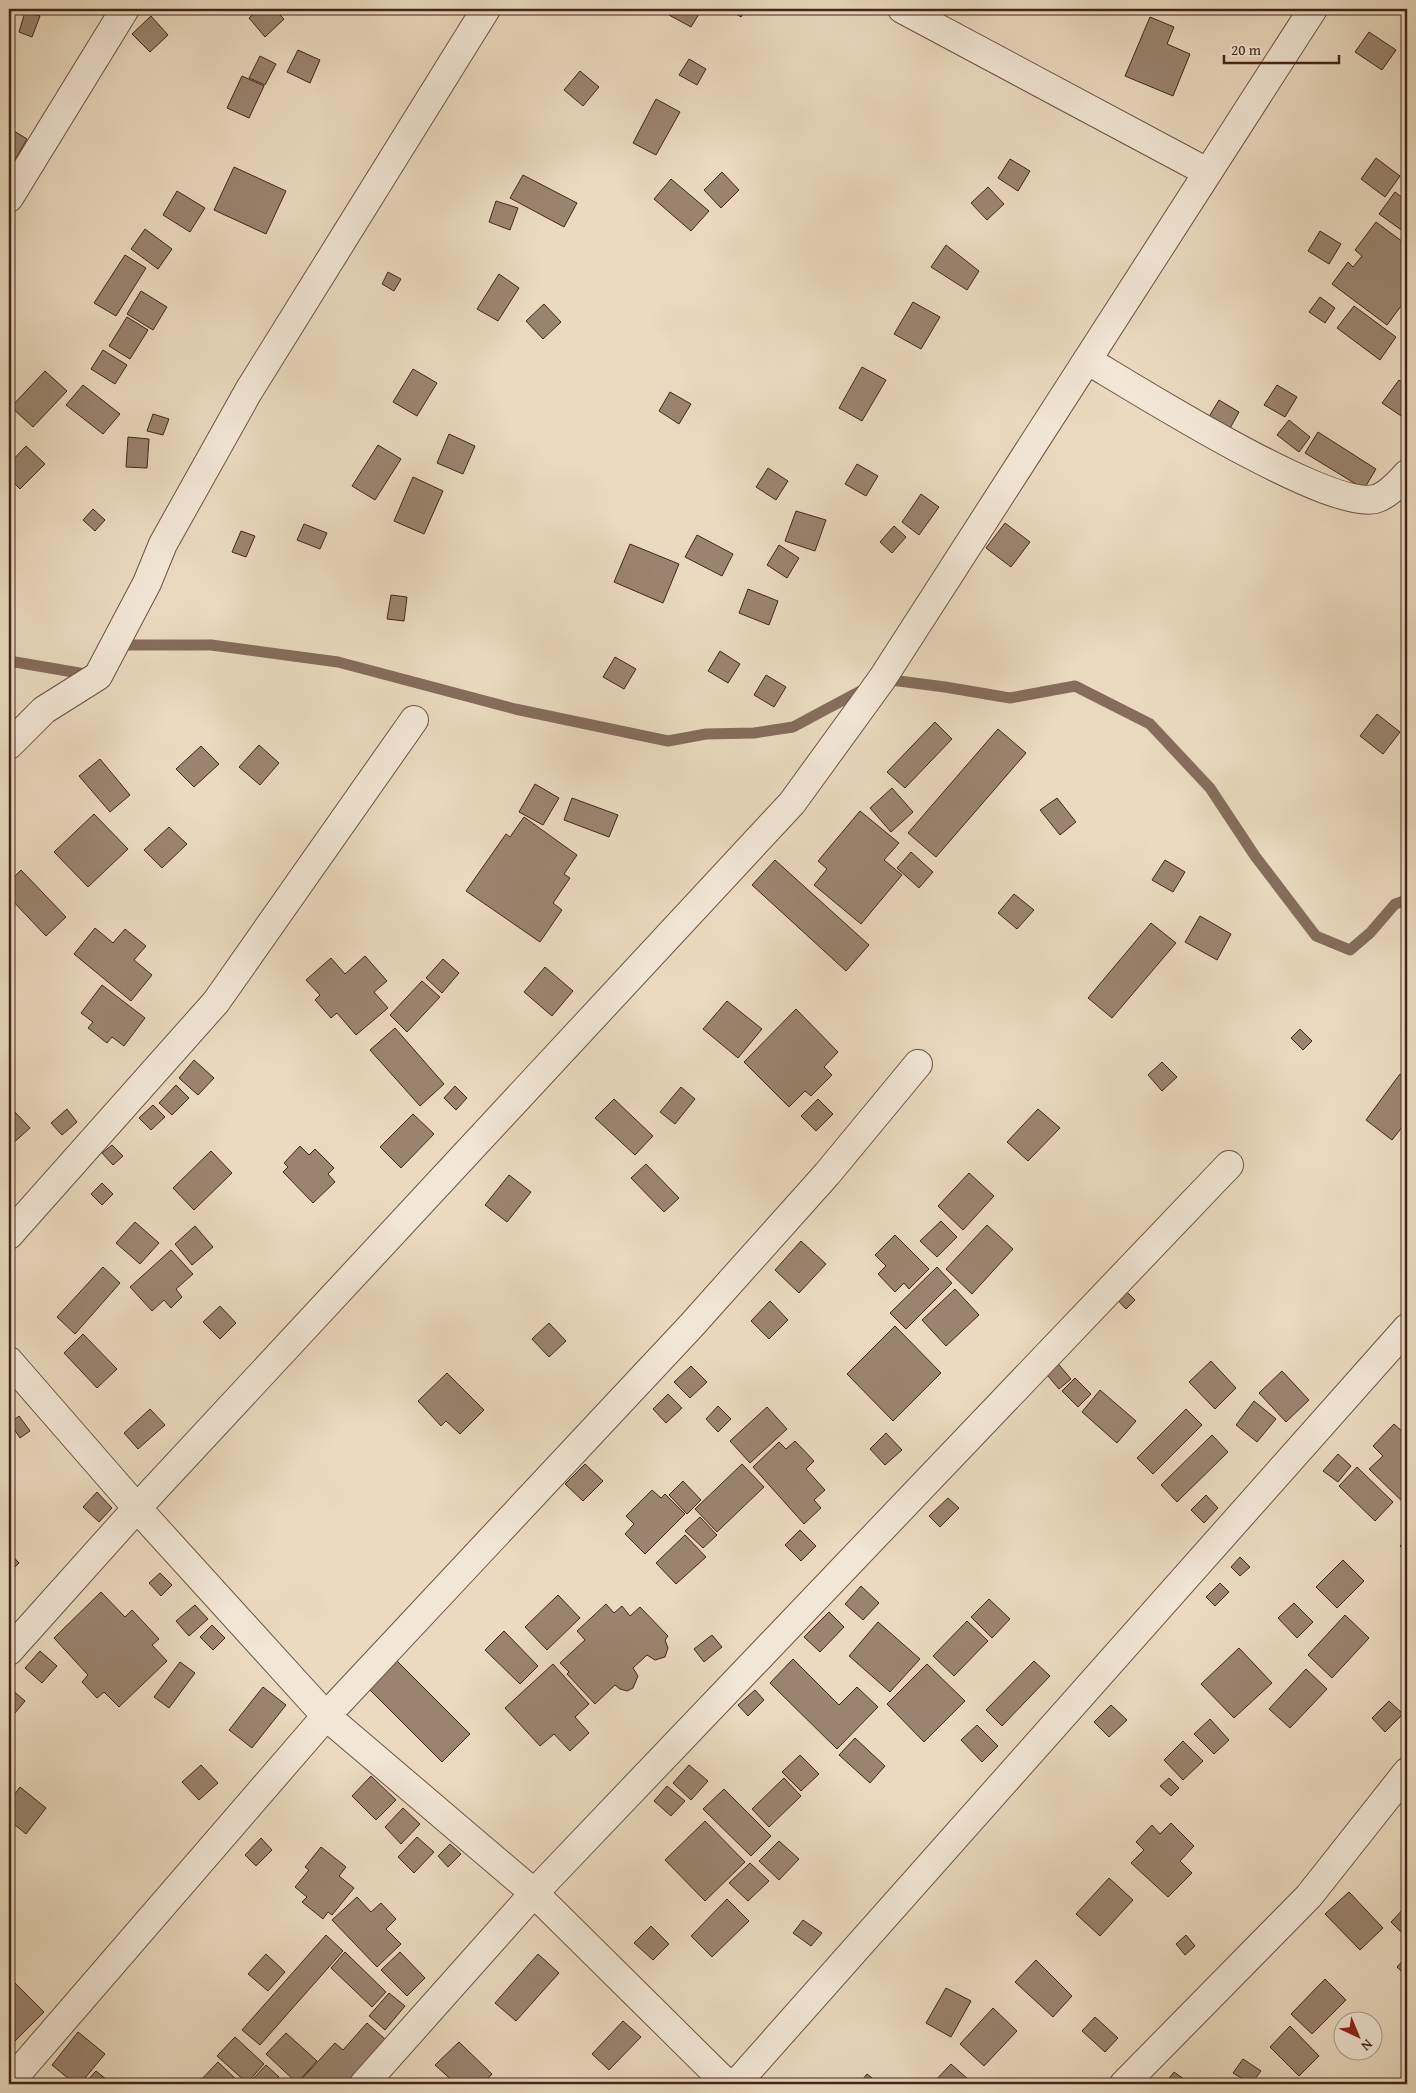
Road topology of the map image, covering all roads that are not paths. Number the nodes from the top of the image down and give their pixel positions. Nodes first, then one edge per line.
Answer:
1 (125, 9) edge
2 (486, 9) edge
3 (902, 9) edge
4 (1313, 9) edge
5 (1207, 172) junction
6 (9, 198) edge
7 (1087, 360) junction
8 (1407, 474) edge
9 (414, 720) dead end
10 (9, 745) edge
11 (918, 1064) dead end
12 (1229, 1165) dead end
13 (9, 1235) edge
14 (1407, 1328) edge
15 (9, 1362) edge
16 (137, 1508) junction
17 (9, 1651) edge
18 (326, 1716) junction
19 (1407, 1772) edge
20 (534, 1893) junction
21 (13, 2079) edge
22 (364, 2084) edge
23 (728, 2084) edge
24 (736, 2084) edge
25 (1124, 2084) edge

1 - 6 street
2 - 10 street
3 - 5 street
4 - 5 street
5 - 7 street
7 - 8 street
7 - 16 street
9 - 13 street
11 - 18 street
12 - 20 street
14 - 24 street
15 - 16 street
16 - 17 street
16 - 18 street
18 - 20 street
18 - 21 street
19 - 25 street
20 - 22 street
20 - 23 street

